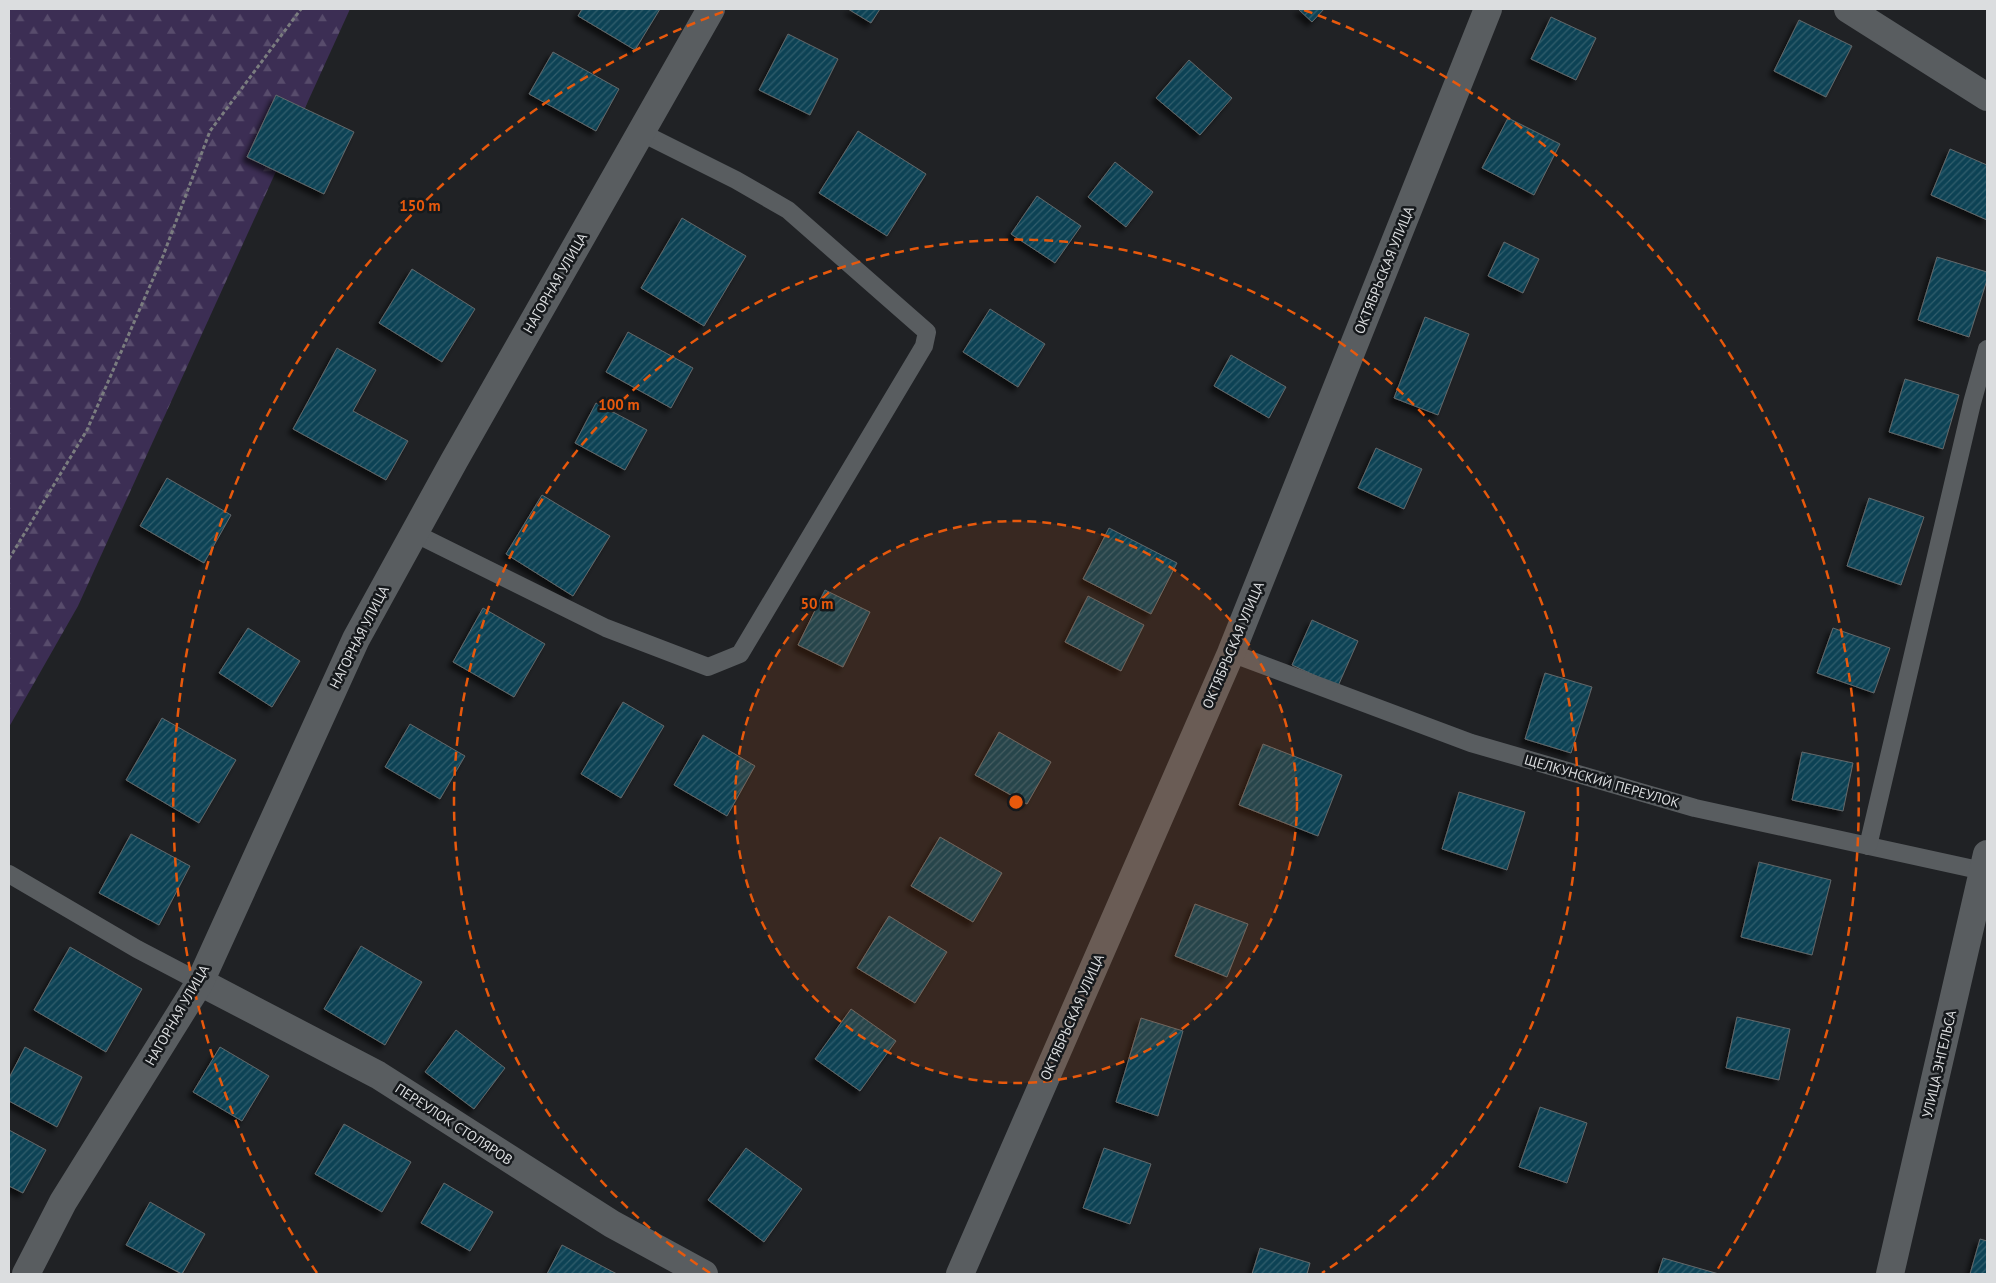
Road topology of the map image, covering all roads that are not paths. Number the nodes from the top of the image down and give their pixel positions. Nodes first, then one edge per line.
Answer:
1 (711, 9) edge
2 (1488, 9) edge
3 (1848, 9) edge
4 (1987, 97) edge
5 (640, 132) junction
6 (1987, 349) edge
7 (414, 533) junction
8 (1231, 653) junction
9 (1868, 846) junction
10 (1985, 863) edge
11 (9, 874) edge
12 (200, 982) junction
13 (26, 1274) edge
14 (704, 1274) edge
15 (960, 1274) edge
16 (1890, 1274) edge

1 - 5 street, НАГОРНАЯ УЛИЦА
2 - 8 street, ОКТЯБРЬСКАЯ УЛИЦА
3 - 4 street
5 - 7 street, НАГОРНАЯ УЛИЦА
5 - 7 lane
6 - 9 lane
7 - 12 street, НАГОРНАЯ УЛИЦА
8 - 9 lane, ЩЕЛКУНСКИЙ ПЕРЕУЛОК
8 - 15 street, ОКТЯБРЬСКАЯ УЛИЦА
9 - 10 lane, ЩЕЛКУНСКИЙ ПЕРЕУЛОК
10 - 16 street, УЛИЦА ЭНГЕЛЬСА
11 - 12 lane
12 - 13 street, НАГОРНАЯ УЛИЦА
12 - 14 street, ПЕРЕУЛОК СТОЛЯРОВ

